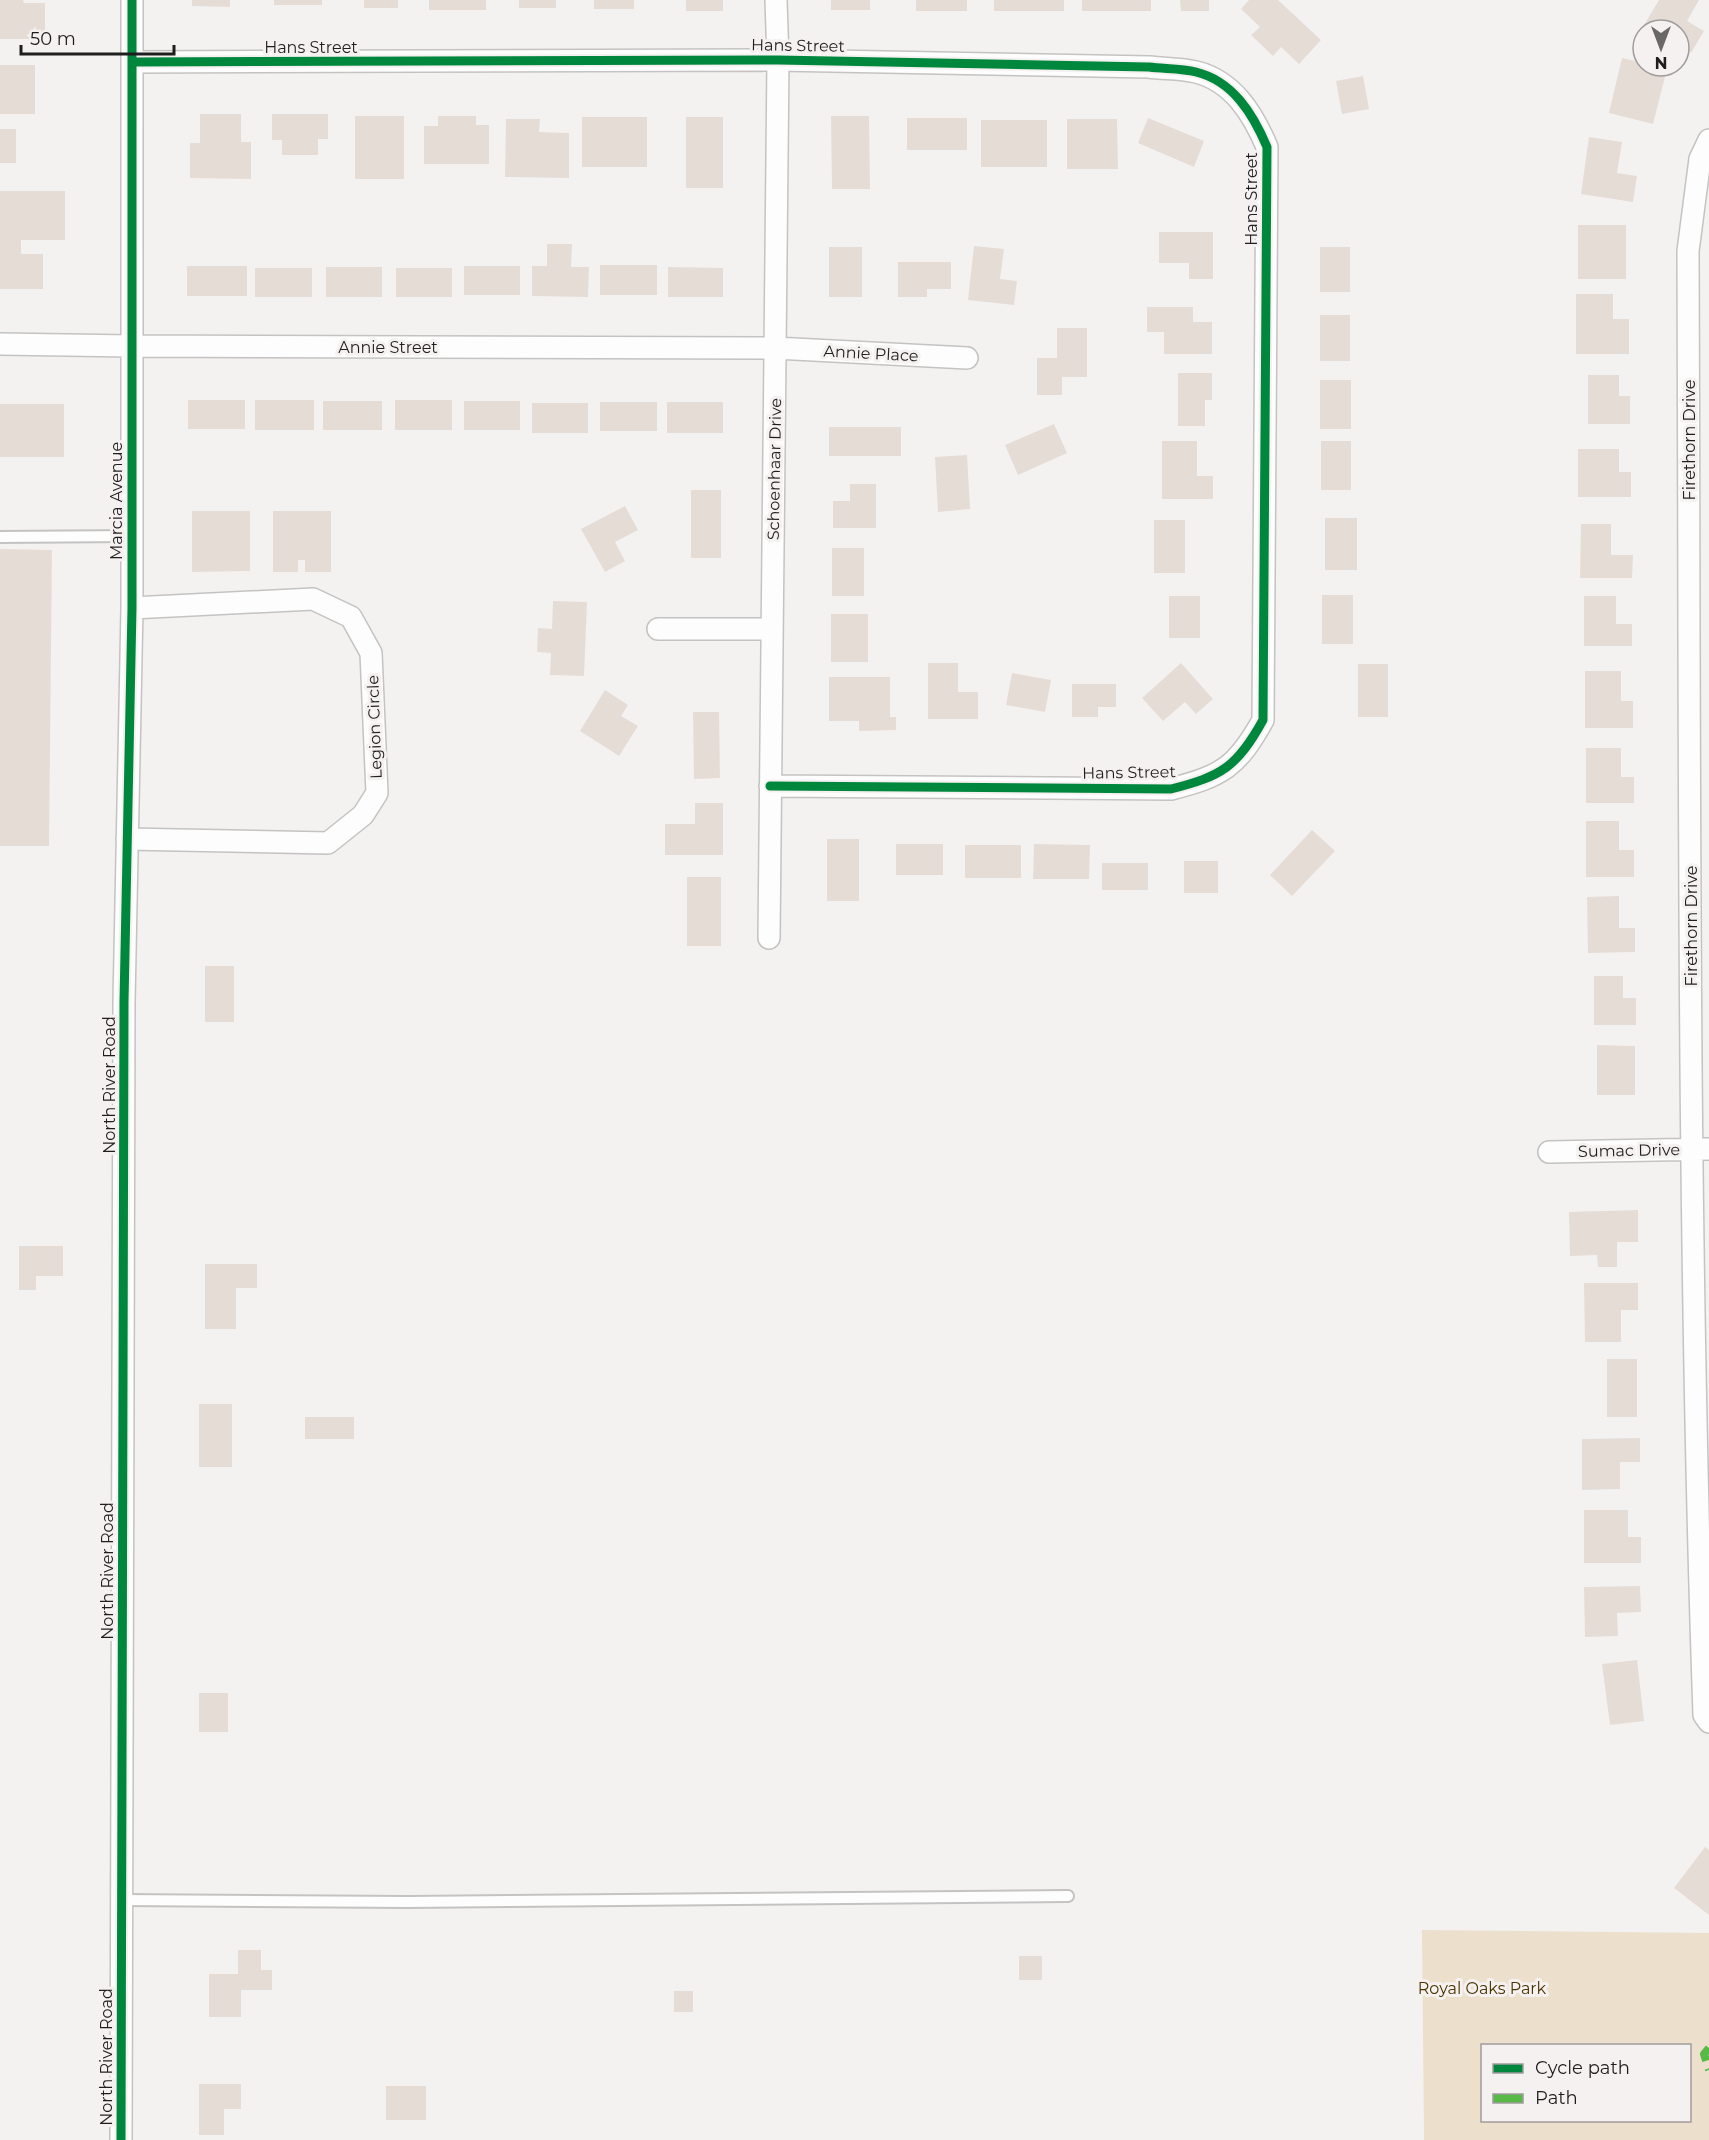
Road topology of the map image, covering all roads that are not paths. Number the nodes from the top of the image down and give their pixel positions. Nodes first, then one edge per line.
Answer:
1 (132, 0) edge
2 (776, 0) edge
3 (778, 60) junction
4 (132, 62) junction
5 (1709, 140) edge
6 (0, 344) edge
7 (132, 346) junction
8 (776, 348) junction
9 (967, 358) dead end
10 (131, 536) junction
11 (0, 537) edge
12 (1699, 548) edge
13 (132, 608) junction
14 (772, 628) junction
15 (658, 629) dead end
16 (770, 786) junction
17 (127, 839) junction
18 (768, 938) dead end
19 (124, 1002) joint
20 (1700, 1149) edge
21 (1549, 1152) dead end
22 (1703, 1526) edge
23 (1707, 1718) edge
24 (1068, 1896) dead end
25 (121, 1900) junction
26 (121, 2140) edge

1 - 4 street, Marcia Avenue
2 - 3 street, Schoenhaar Drive
3 - 4 street, Hans Street
3 - 8 street, Schoenhaar Drive
3 - 16 street, Hans Street
4 - 7 street, Marcia Avenue
5 - 12 street, Firethorn Drive
6 - 7 street, Annie Street
7 - 8 street, Annie Street
7 - 10 street, Marcia Avenue
8 - 9 street, Annie Place
8 - 14 street, Schoenhaar Drive
10 - 11 lane
10 - 13 street, Marcia Avenue
12 - 20 street, Firethorn Drive
13 - 17 street, Marcia Avenue
13 - 17 street, Legion Circle
14 - 15 street
14 - 16 street, Schoenhaar Drive
16 - 18 street, Schoenhaar Drive
17 - 19 street, Marcia Avenue
19 - 25 street, North River Road
20 - 21 street, Sumac Drive
20 - 22 street, Firethorn Drive
22 - 23 street, Firethorn Drive
24 - 25 lane
25 - 26 street, North River Road

